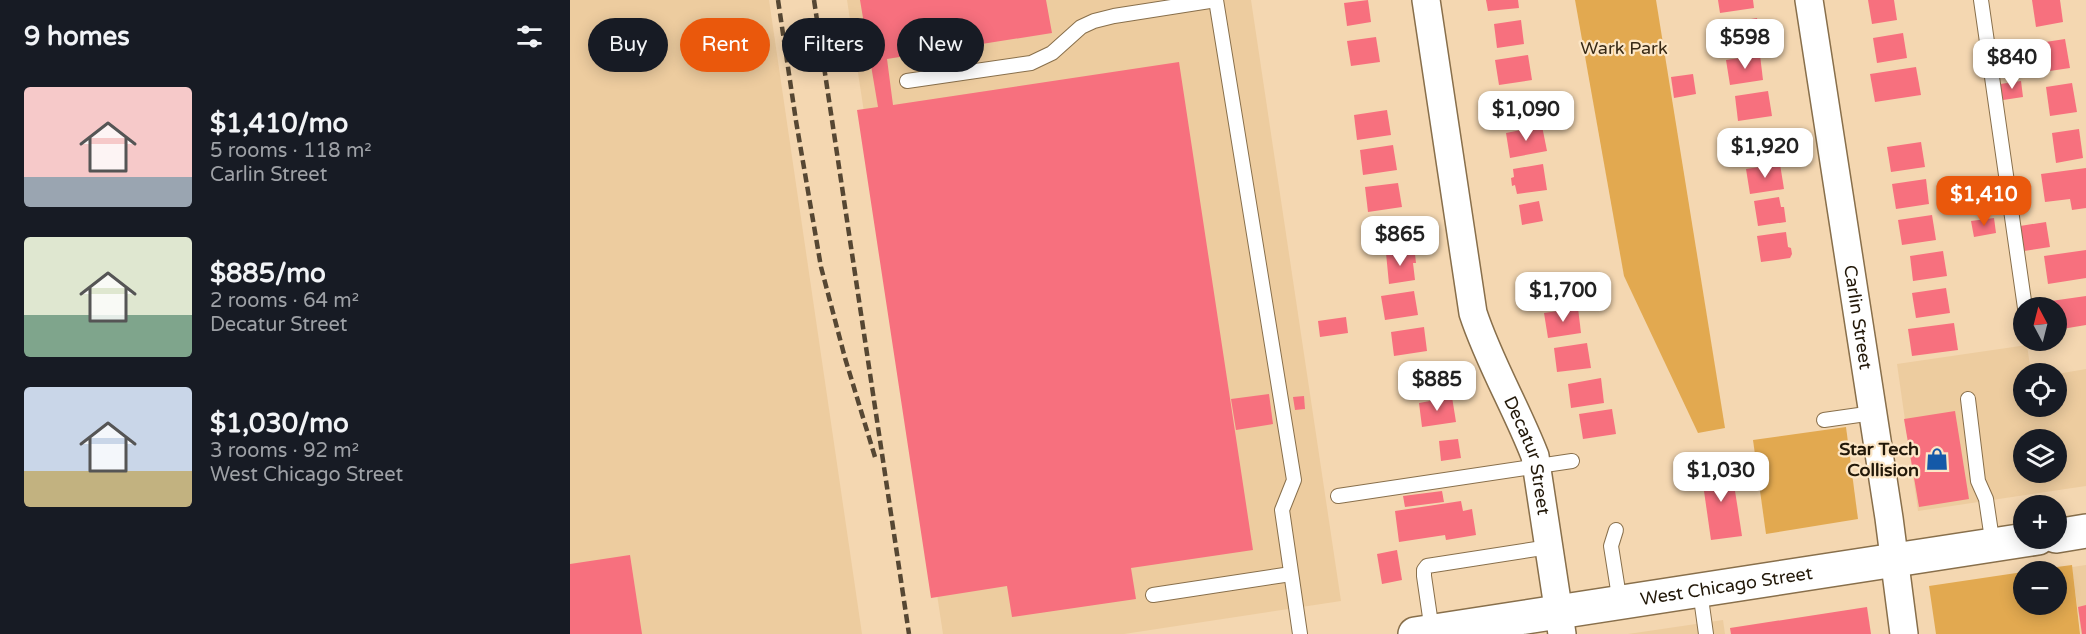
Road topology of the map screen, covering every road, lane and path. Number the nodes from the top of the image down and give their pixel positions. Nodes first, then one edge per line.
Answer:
1 (1216, 0) edge
2 (1426, 0) edge
3 (1809, 0) edge
4 (1981, 0) edge
5 (907, 81) dead end
6 (2023, 297) edge
7 (1968, 399) dead end
8 (1873, 413) junction
9 (1824, 420) dead end
10 (1572, 461) dead end
11 (1537, 466) junction
12 (1338, 496) dead end
13 (1616, 530) dead end
14 (2086, 531) edge
15 (2067, 534) edge
16 (2013, 542) edge
17 (1549, 546) junction
18 (1993, 546) junction
19 (1894, 561) junction
20 (1291, 574) junction
21 (1700, 591) junction
22 (1153, 595) dead end
23 (1620, 603) junction
24 (1561, 623) edge
25 (1423, 633) edge
26 (1300, 634) edge
27 (1706, 634) edge
28 (1904, 634) edge

1 - 5 lane
1 - 20 lane
2 - 11 street, Decatur Street
3 - 8 street, Carlin Street
4 - 6 lane
7 - 18 lane
8 - 9 lane
8 - 19 street, Carlin Street
10 - 11 lane
11 - 12 lane
11 - 17 street, Decatur Street
13 - 23 lane
14 - 15 street
16 - 18 street, West Chicago Street
17 - 24 street, Decatur Street
17 - 25 lane
18 - 19 street, West Chicago Street
19 - 21 street, West Chicago Street
19 - 28 street, Carlin Street
20 - 22 lane
20 - 26 lane
21 - 23 street, West Chicago Street
21 - 27 lane
23 - 24 street, West Chicago Street
24 - 25 street, West Chicago Street

